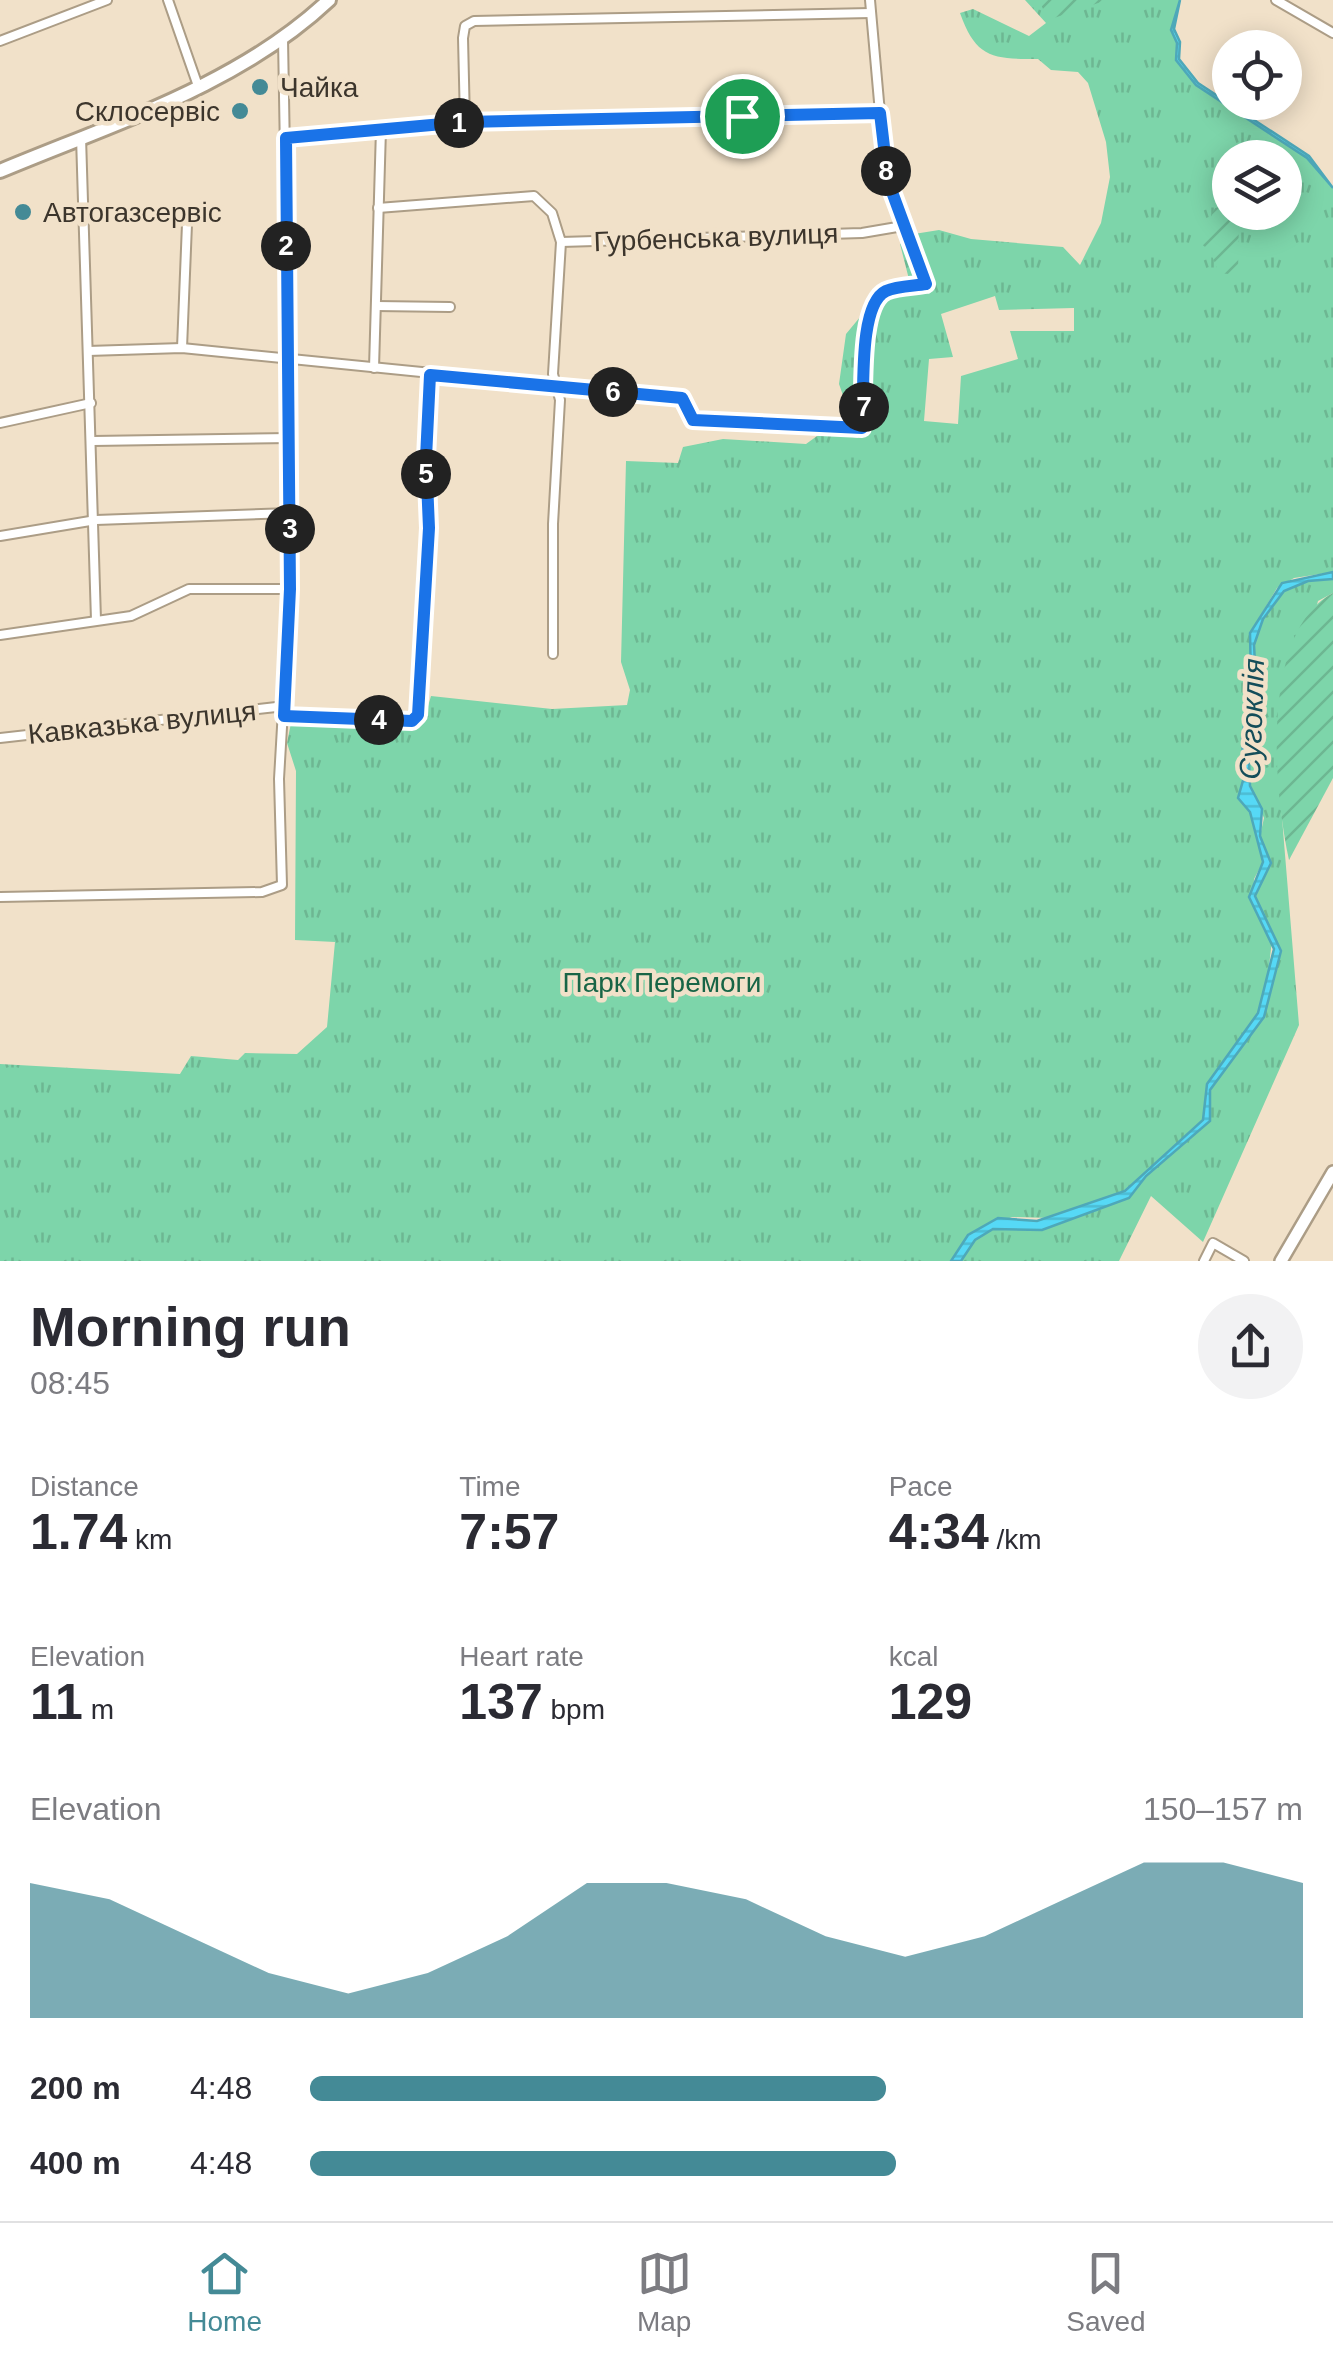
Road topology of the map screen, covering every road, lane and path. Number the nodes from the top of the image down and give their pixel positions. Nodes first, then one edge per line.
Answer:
1 (108, 0) edge
2 (168, 0) edge
3 (329, 0) edge
4 (870, 0) edge
5 (1276, 0) edge
6 (872, 13) junction
7 (1333, 33) edge
8 (283, 39) junction
9 (0, 41) edge
10 (198, 86) junction
11 (880, 113) junction
12 (465, 122) junction
13 (381, 129) junction
14 (81, 137) junction
15 (286, 138) junction
16 (0, 171) edge
17 (378, 208) junction
18 (186, 224) dead end
19 (903, 226) junction
20 (561, 242) junction
21 (376, 306) junction
22 (450, 307) dead end
23 (182, 348) junction
24 (88, 351) junction
25 (287, 360) junction
26 (374, 368) junction
27 (430, 375) junction
28 (555, 386) junction
29 (91, 402) junction
30 (0, 422) edge
31 (290, 438) junction
32 (93, 442) junction
33 (290, 513) junction
34 (96, 520) junction
35 (0, 536) edge
36 (290, 589) junction
37 (96, 620) junction
38 (0, 635) edge
39 (553, 654) dead end
40 (284, 711) junction
41 (0, 738) edge
42 (0, 897) edge
43 (1333, 1172) edge
44 (1204, 1261) edge
45 (1244, 1261) edge
46 (1281, 1261) edge

1 - 9 street
2 - 10 street
3 - 8 main road
4 - 6 street
5 - 7 street
6 - 11 street
6 - 12 street
8 - 10 main road
8 - 15 street
10 - 14 main road
11 - 12 street
11 - 19 street
12 - 13 street
13 - 15 street
13 - 17 street
14 - 16 main road
14 - 24 street
15 - 25 street
17 - 20 street, Гурбенська вулиця
17 - 21 street
18 - 23 street
19 - 20 street, Гурбенська вулиця
19 - 28 street
20 - 28 street
21 - 22 street
21 - 26 street
23 - 24 street
23 - 25 street
24 - 29 street
25 - 26 street
25 - 31 street
26 - 27 street
27 - 28 street
27 - 40 street, Кавказька вулиця
28 - 39 street
29 - 30 street
29 - 32 street
31 - 32 street
31 - 33 street
32 - 34 street
33 - 34 street
33 - 36 street
34 - 35 street
34 - 37 street
36 - 37 street
36 - 40 street
37 - 38 street
40 - 41 street, Кавказька вулиця
40 - 42 street
43 - 46 street
44 - 45 street

